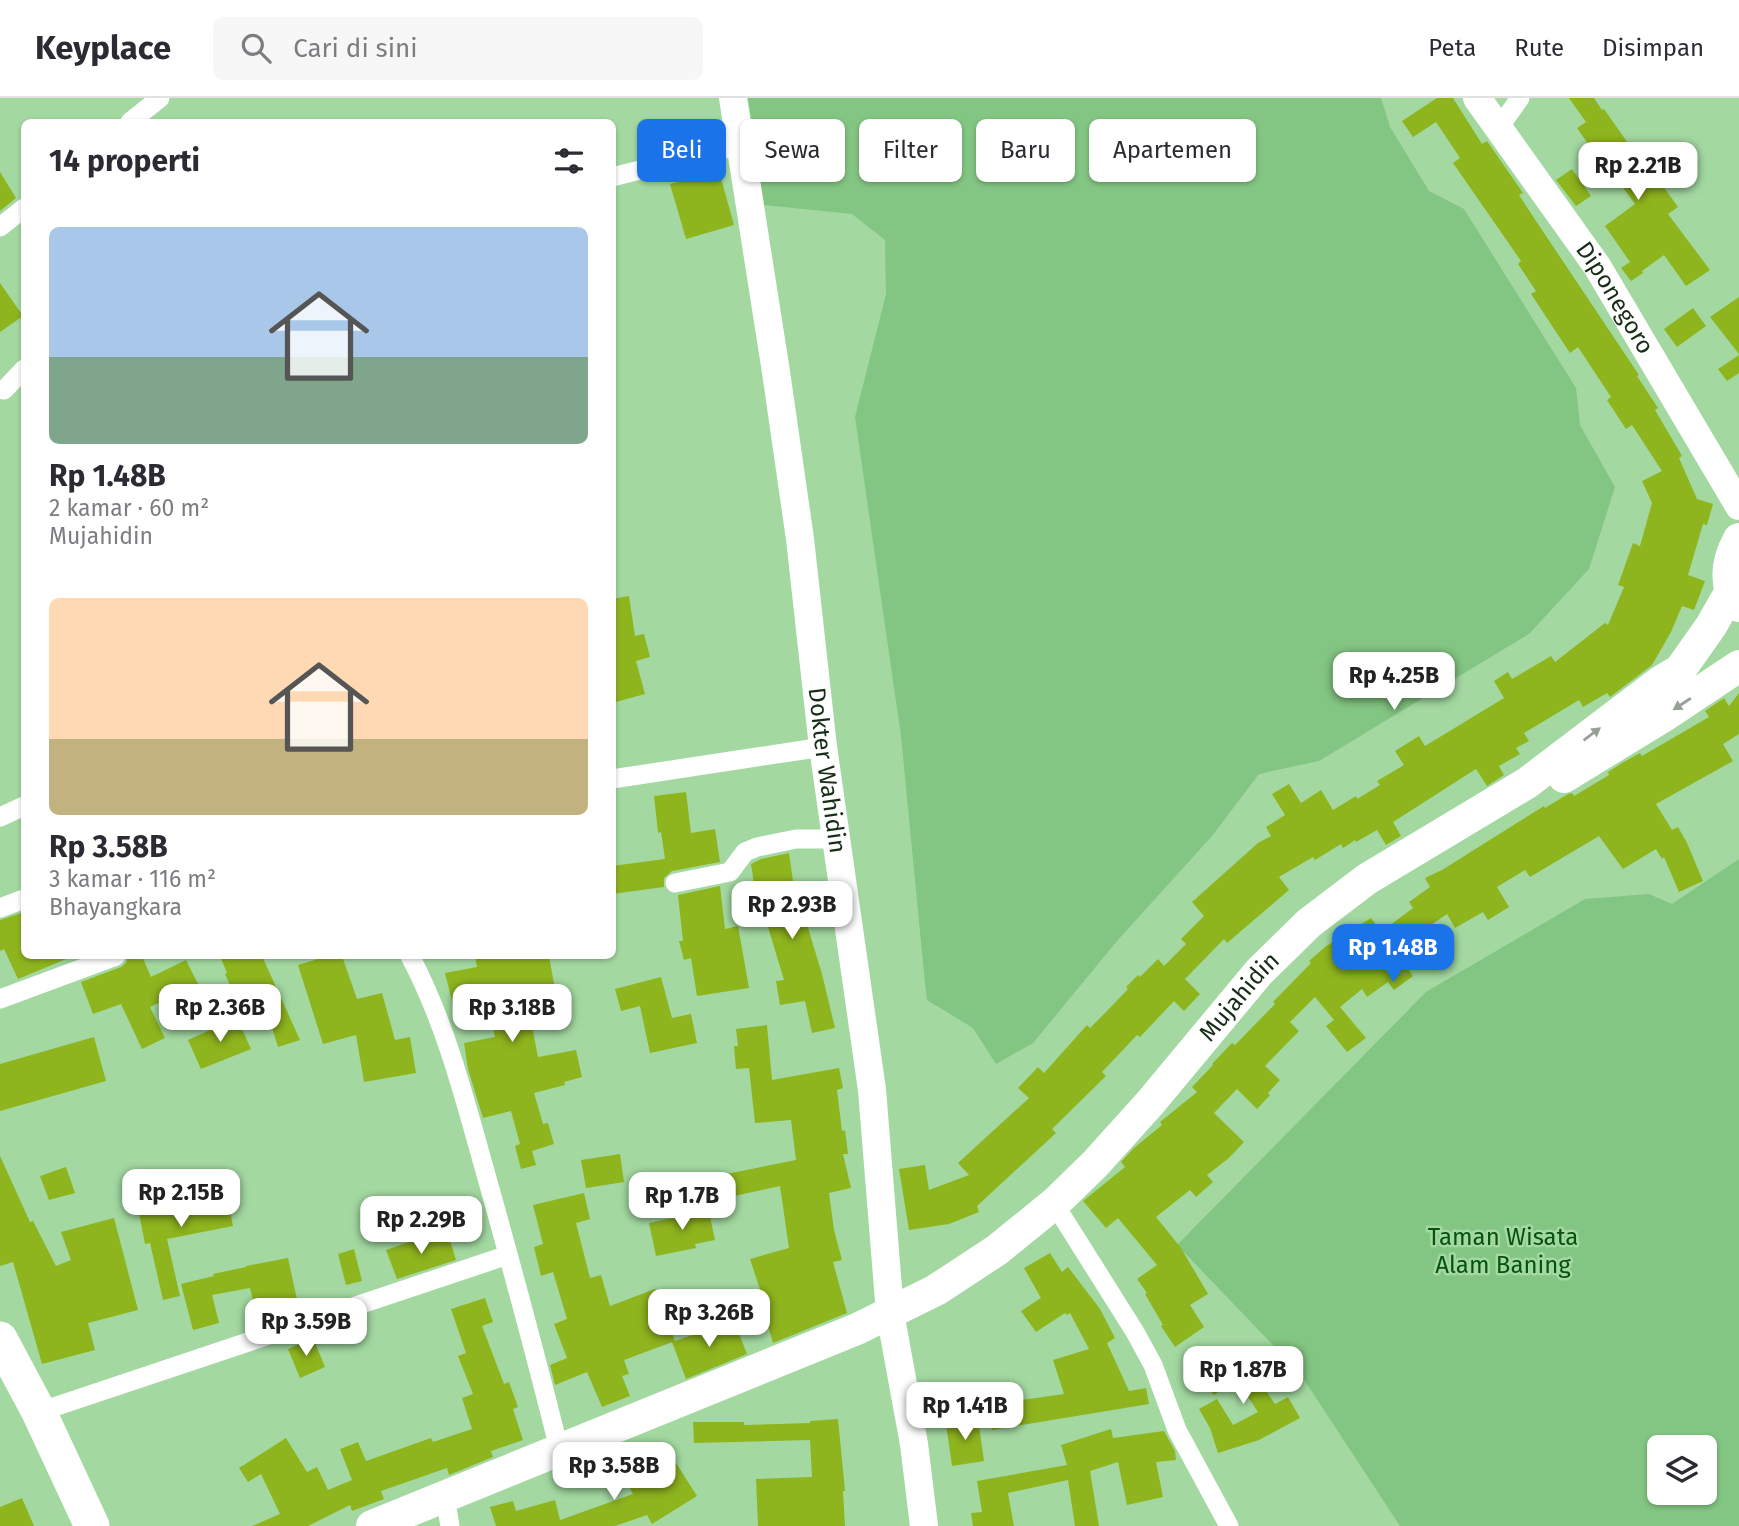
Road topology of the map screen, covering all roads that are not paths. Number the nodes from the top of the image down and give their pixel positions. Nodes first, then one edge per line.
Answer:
1 (160, 98) edge
2 (733, 98) edge
3 (1476, 98) edge
4 (1520, 98) edge
5 (134, 119) edge
6 (1498, 130) junction
7 (740, 139) edge
8 (740, 145) edge
9 (616, 176) edge
10 (747, 182) edge
11 (21, 372) edge
12 (4, 390) dead end
13 (1739, 506) edge
14 (1739, 539) edge
15 (1735, 598) edge
16 (1739, 666) edge
17 (823, 747) junction
18 (616, 778) edge
19 (21, 807) edge
20 (0, 817) edge
21 (836, 839) junction
22 (675, 883) dead end
23 (21, 900) edge
24 (0, 908) edge
25 (108, 959) edge
26 (412, 959) edge
27 (0, 999) edge
28 (1062, 1216) junction
29 (508, 1255) junction
30 (891, 1321) junction
31 (0, 1339) edge
32 (0, 1368) edge
33 (39, 1412) junction
34 (559, 1449) junction
35 (449, 1518) edge
36 (78, 1526) edge
37 (92, 1526) edge
38 (372, 1526) edge
39 (407, 1526) edge
40 (925, 1526) edge
41 (1228, 1526) edge

1 - 5 street
2 - 7 street, Dokter Wahidin
3 - 6 street, Diponegoro
4 - 6 street
6 - 13 street, Diponegoro
8 - 9 street
10 - 17 street, Dokter Wahidin
11 - 12 street
14 - 15 main road
30 -> 15 main road, Mujahidin
16 -> 28 main road, Mujahidin
17 - 18 street
17 - 21 street, Dokter Wahidin
19 - 20 street
21 - 22 street
21 - 30 street, Dokter Wahidin
23 - 24 street
25 - 27 street
26 - 29 street
28 - 30 main road, Mujahidin
28 - 41 street
29 - 33 street
29 - 34 street
30 - 34 main road
30 - 35 main road
30 - 40 street, Dokter Wahidin
31 - 33 highway
32 - 36 highway
33 - 37 highway
34 - 38 main road
35 - 39 main road

